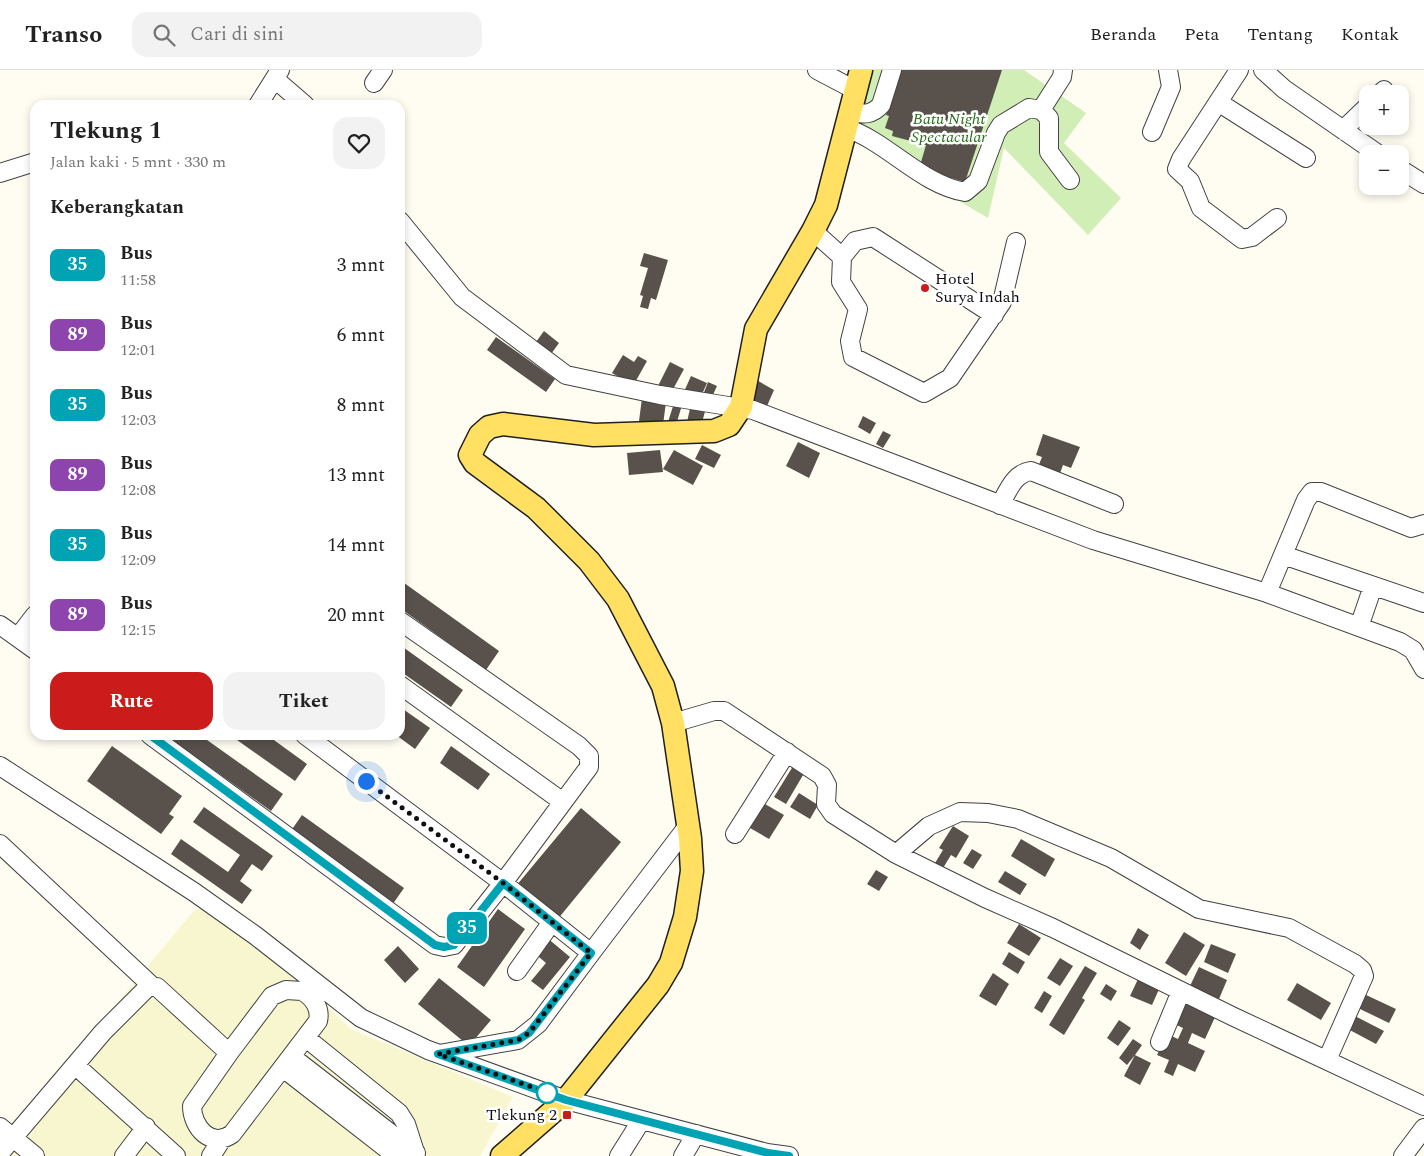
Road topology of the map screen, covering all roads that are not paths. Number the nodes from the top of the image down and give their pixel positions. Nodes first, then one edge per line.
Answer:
1 (817, 70) edge
2 (892, 70) edge
3 (1063, 70) edge
4 (1168, 70) edge
5 (1239, 70) edge
6 (1263, 70) edge
7 (278, 75) edge
8 (858, 80) edge
9 (261, 100) edge
10 (300, 100) edge
11 (1218, 102) junction
12 (1041, 110) junction
13 (1359, 115) edge
14 (848, 120) junction
15 (1343, 130) junction
16 (1152, 132) dead end
17 (1365, 145) edge
18 (1306, 158) dead end
19 (30, 164) edge
20 (0, 173) edge
21 (1409, 175) edge
22 (1070, 180) dead end
23 (1424, 184) edge
24 (1276, 218) dead end
25 (405, 227) edge
26 (813, 231) junction
27 (1016, 242) dead end
28 (842, 257) junction
29 (994, 315) junction
30 (741, 408) junction
31 (1114, 504) dead end
32 (1000, 505) junction
33 (1420, 528) edge
34 (1283, 554) junction
35 (1373, 586) junction
36 (1267, 593) junction
37 (1424, 603) edge
38 (30, 621) edge
39 (0, 625) edge
40 (405, 625) edge
41 (1359, 627) junction
42 (18, 637) junction
43 (30, 646) edge
44 (1424, 669) edge
45 (405, 689) edge
46 (673, 723) junction
47 (157, 740) edge
48 (311, 740) edge
49 (787, 752) junction
50 (0, 766) edge
51 (564, 802) junction
52 (687, 827) junction
53 (735, 834) dead end
54 (0, 844) edge
55 (896, 854) junction
56 (503, 883) junction
57 (552, 922) junction
58 (591, 953) junction
59 (517, 970) dead end
60 (152, 986) junction
61 (1181, 991) junction
62 (306, 1038) junction
63 (1160, 1042) dead end
64 (230, 1053) junction
65 (438, 1054) junction
66 (1327, 1060) junction
67 (287, 1062) junction
68 (75, 1065) junction
69 (566, 1100) junction
70 (1424, 1106) edge
71 (641, 1121) junction
72 (146, 1127) junction
73 (1424, 1128) edge
74 (6, 1132) edge
75 (696, 1134) junction
76 (222, 1139) junction
77 (0, 1153) edge
78 (417, 1154) edge
79 (767, 1154) edge
80 (35, 1156) edge
81 (124, 1156) edge
82 (176, 1156) edge
83 (211, 1156) edge
84 (396, 1156) edge
85 (502, 1156) edge
86 (619, 1156) edge
87 (683, 1156) edge
88 (789, 1156) edge
89 (1404, 1156) edge

1 - 8 street
2 - 14 street
3 - 12 street
4 - 16 street
5 - 11 street
6 - 15 street
7 - 9 street
7 - 10 street
8 - 14 main road
11 - 18 street
11 - 24 street
12 - 14 street
12 - 22 street
13 - 15 street
14 - 26 main road
15 - 17 street
19 - 20 street
21 - 23 street
25 - 30 street
26 - 28 street
26 - 30 main road
27 - 29 street
28 - 29 street
28 - 29 street
30 - 32 street
30 - 46 main road
31 - 32 street
32 - 36 street
33 - 34 street
34 - 35 street
34 - 36 street
35 - 37 street
35 - 41 street
36 - 41 street
38 - 42 street
39 - 42 street
40 - 51 street
41 - 44 street
42 - 43 street
45 - 51 street
46 - 49 street
46 - 52 main road
47 - 56 street
48 - 56 street
49 - 53 street
49 - 55 street
50 - 65 street
51 - 56 street
52 - 58 street
52 - 69 main road
54 - 60 street
55 - 61 street
55 - 66 street
56 - 57 street
57 - 58 street
57 - 59 street
58 - 65 street
60 - 64 street
60 - 68 street
61 - 63 street
61 - 66 street
62 - 64 street
62 - 67 street
62 - 78 street
64 - 76 street
65 - 69 street
66 - 70 street
67 - 76 street
67 - 78 street
67 - 84 street
68 - 72 street
68 - 74 street
69 - 71 street
69 - 85 main road
71 - 75 street
71 - 86 street
72 - 81 street
72 - 82 street
73 - 89 street
74 - 77 street
74 - 80 street
75 - 79 street
75 - 87 street
76 - 83 street
79 - 88 street

